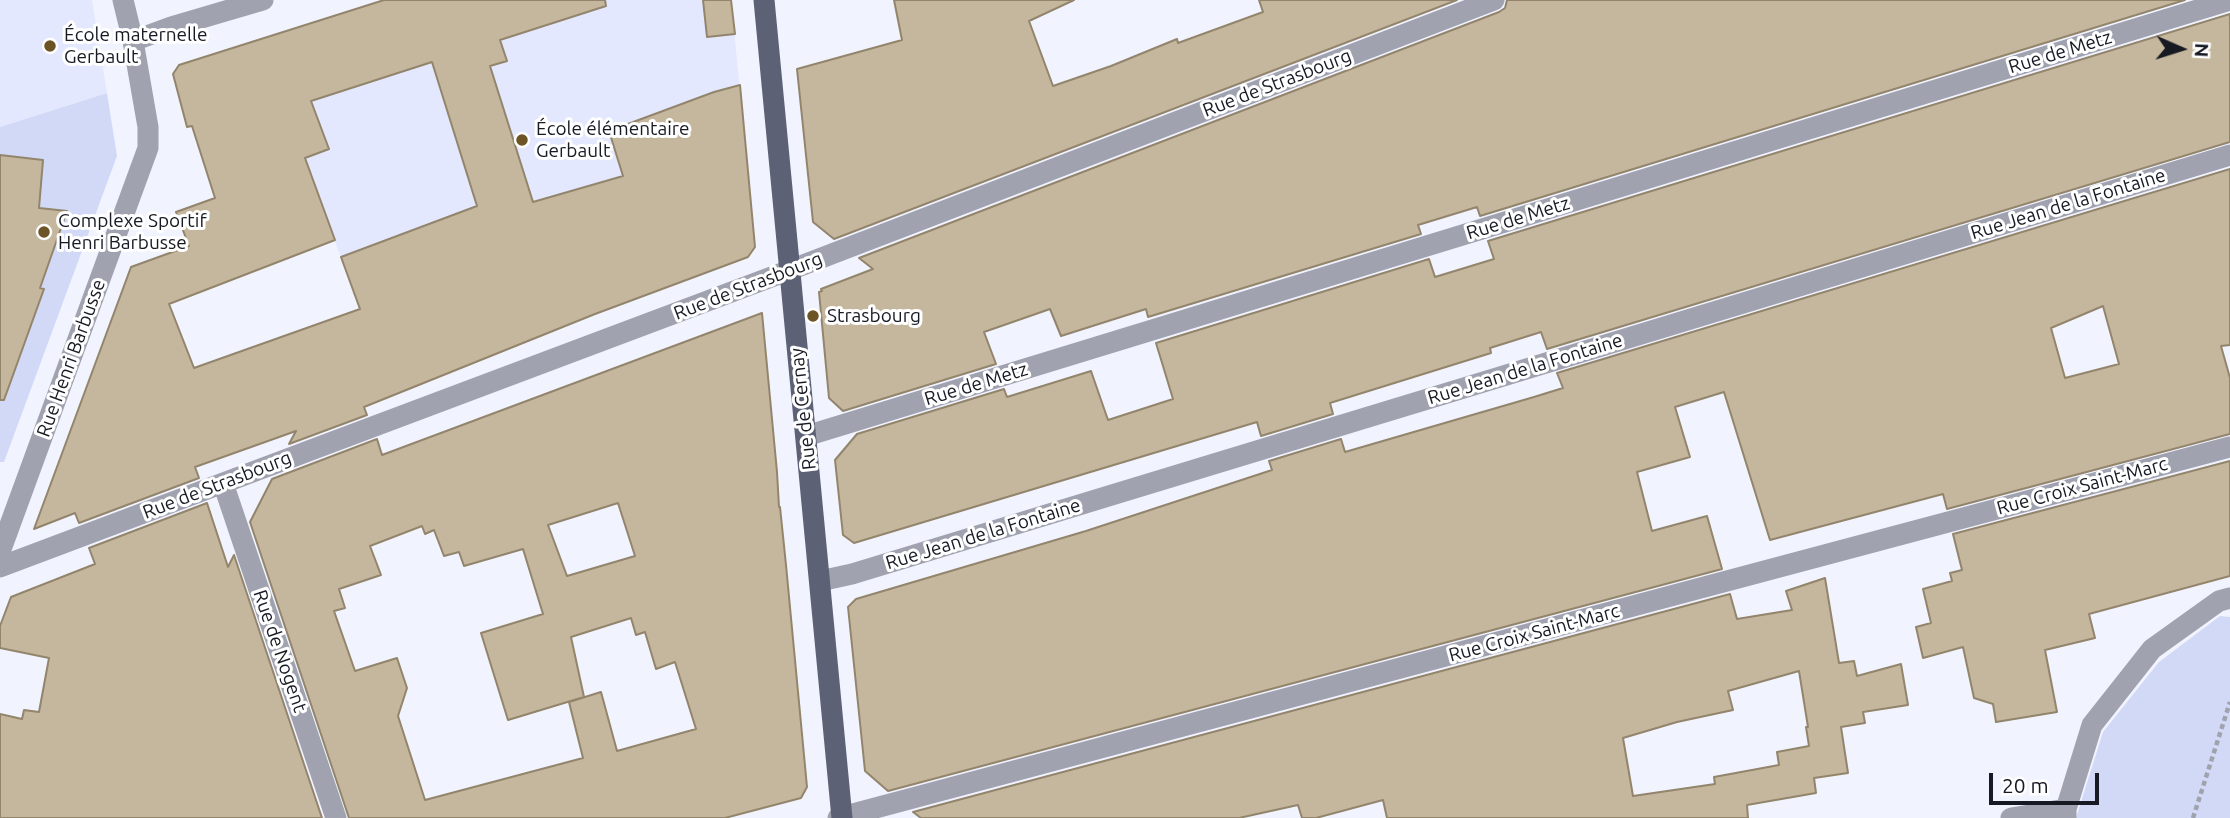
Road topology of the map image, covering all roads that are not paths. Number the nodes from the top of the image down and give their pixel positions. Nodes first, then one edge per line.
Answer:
1 (123, 0) edge
2 (262, 0) edge
3 (764, 0) edge
4 (1494, 0) edge
5 (2230, 0) edge
6 (133, 41) junction
7 (2230, 155) edge
8 (790, 270) junction
9 (806, 436) junction
10 (2230, 447) edge
11 (223, 483) junction
12 (0, 552) edge
13 (0, 567) edge
14 (820, 581) junction
15 (2230, 598) edge
16 (2066, 814) edge
17 (336, 818) edge
18 (841, 818) edge
19 (2011, 818) edge

1 - 6 street, Rue Henri Barbusse
2 - 6 street
3 - 8 main road, Rue de Cernay
4 - 8 street, Rue de Strasbourg
5 - 9 street, Rue de Metz
6 - 12 street, Rue Henri Barbusse
7 - 14 street, Rue Jean de la Fontaine
8 - 9 main road, Rue de Cernay
8 - 11 street, Rue de Strasbourg
9 - 14 main road, Rue de Cernay
10 - 18 street, Rue Croix Saint-Marc
11 - 13 street, Rue de Strasbourg
11 - 17 street, Rue de Nogent
14 - 18 main road, Rue de Cernay
15 - 16 street
16 - 19 street

